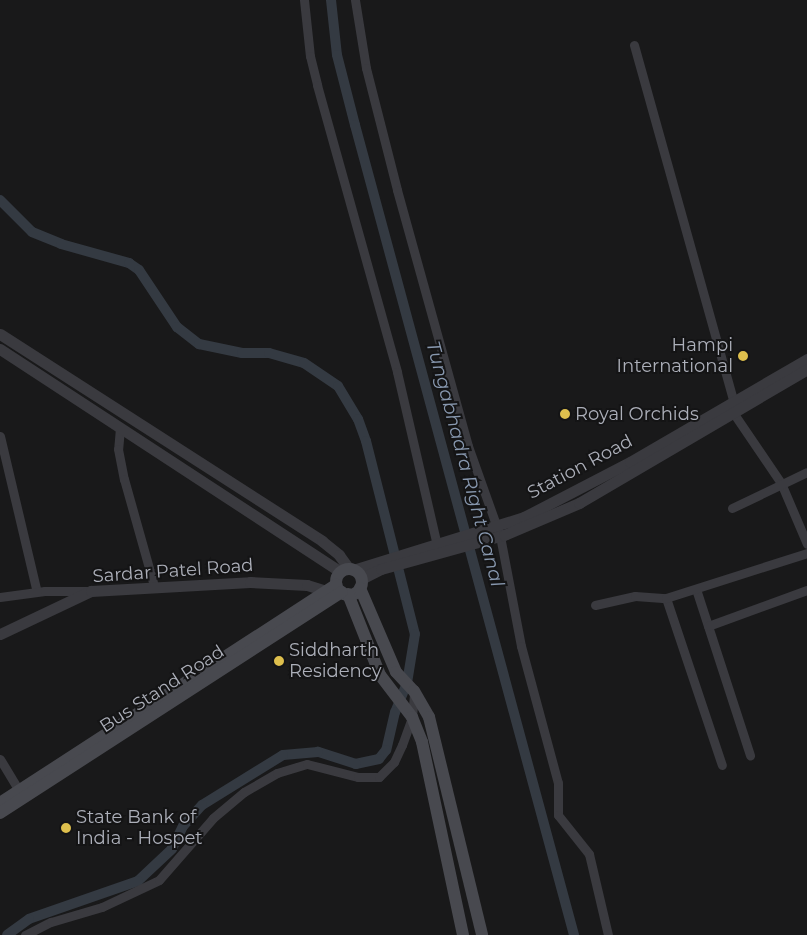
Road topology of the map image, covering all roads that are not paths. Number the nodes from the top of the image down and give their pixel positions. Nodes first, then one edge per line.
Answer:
1 (304, 0) edge
2 (356, 0) edge
3 (634, 45) dead end
4 (0, 334) edge
5 (0, 349) edge
6 (807, 359) edge
7 (807, 369) edge
8 (731, 406) junction
9 (120, 428) junction
10 (0, 436) edge
11 (807, 472) edge
12 (781, 483) junction
13 (732, 508) dead end
14 (495, 532) junction
15 (807, 544) edge
16 (444, 546) junction
17 (807, 553) edge
18 (353, 575) junction
19 (154, 586) junction
20 (338, 590) junction
21 (696, 590) junction
22 (807, 590) edge
23 (91, 591) junction
24 (37, 592) junction
25 (0, 597) edge
26 (666, 598) junction
27 (595, 605) dead end
28 (708, 626) junction
29 (0, 634) edge
30 (412, 689) junction
31 (409, 714) junction
32 (750, 755) dead end
33 (0, 759) edge
34 (722, 765) dead end
35 (21, 794) junction
36 (0, 803) edge
37 (0, 813) edge
38 (25, 935) edge
39 (463, 935) edge
40 (482, 935) edge
41 (608, 935) edge

1 - 16 street
2 - 14 street
3 - 8 street
4 - 18 street
5 - 9 street
6 - 8 street, Station Road
7 - 8 street, Station Road
8 - 12 street
8 - 14 street, Station Road
9 - 18 street
9 - 19 street
10 - 24 street
11 - 12 street
12 - 13 street
12 - 15 street
14 - 16 street
14 - 41 street
16 - 18 street
17 - 21 street
18 - 20 main road, Bus Stand Road
18 - 20 main road
18 - 30 main road
19 - 20 street, Sardar Patel Road
19 - 23 street, Sardar Patel Road
20 - 31 main road
20 - 35 main road, Bus Stand Road
21 - 26 street
21 - 28 street
22 - 28 street
23 - 24 street
23 - 29 street, Sardar Patel Road
24 - 25 street
26 - 27 street
26 - 34 street
28 - 32 street
30 - 31 street
30 - 40 main road
31 - 38 street
31 - 39 main road
33 - 35 street
35 - 36 main road, Bus Stand Road
35 - 37 main road, Bus Stand Road

